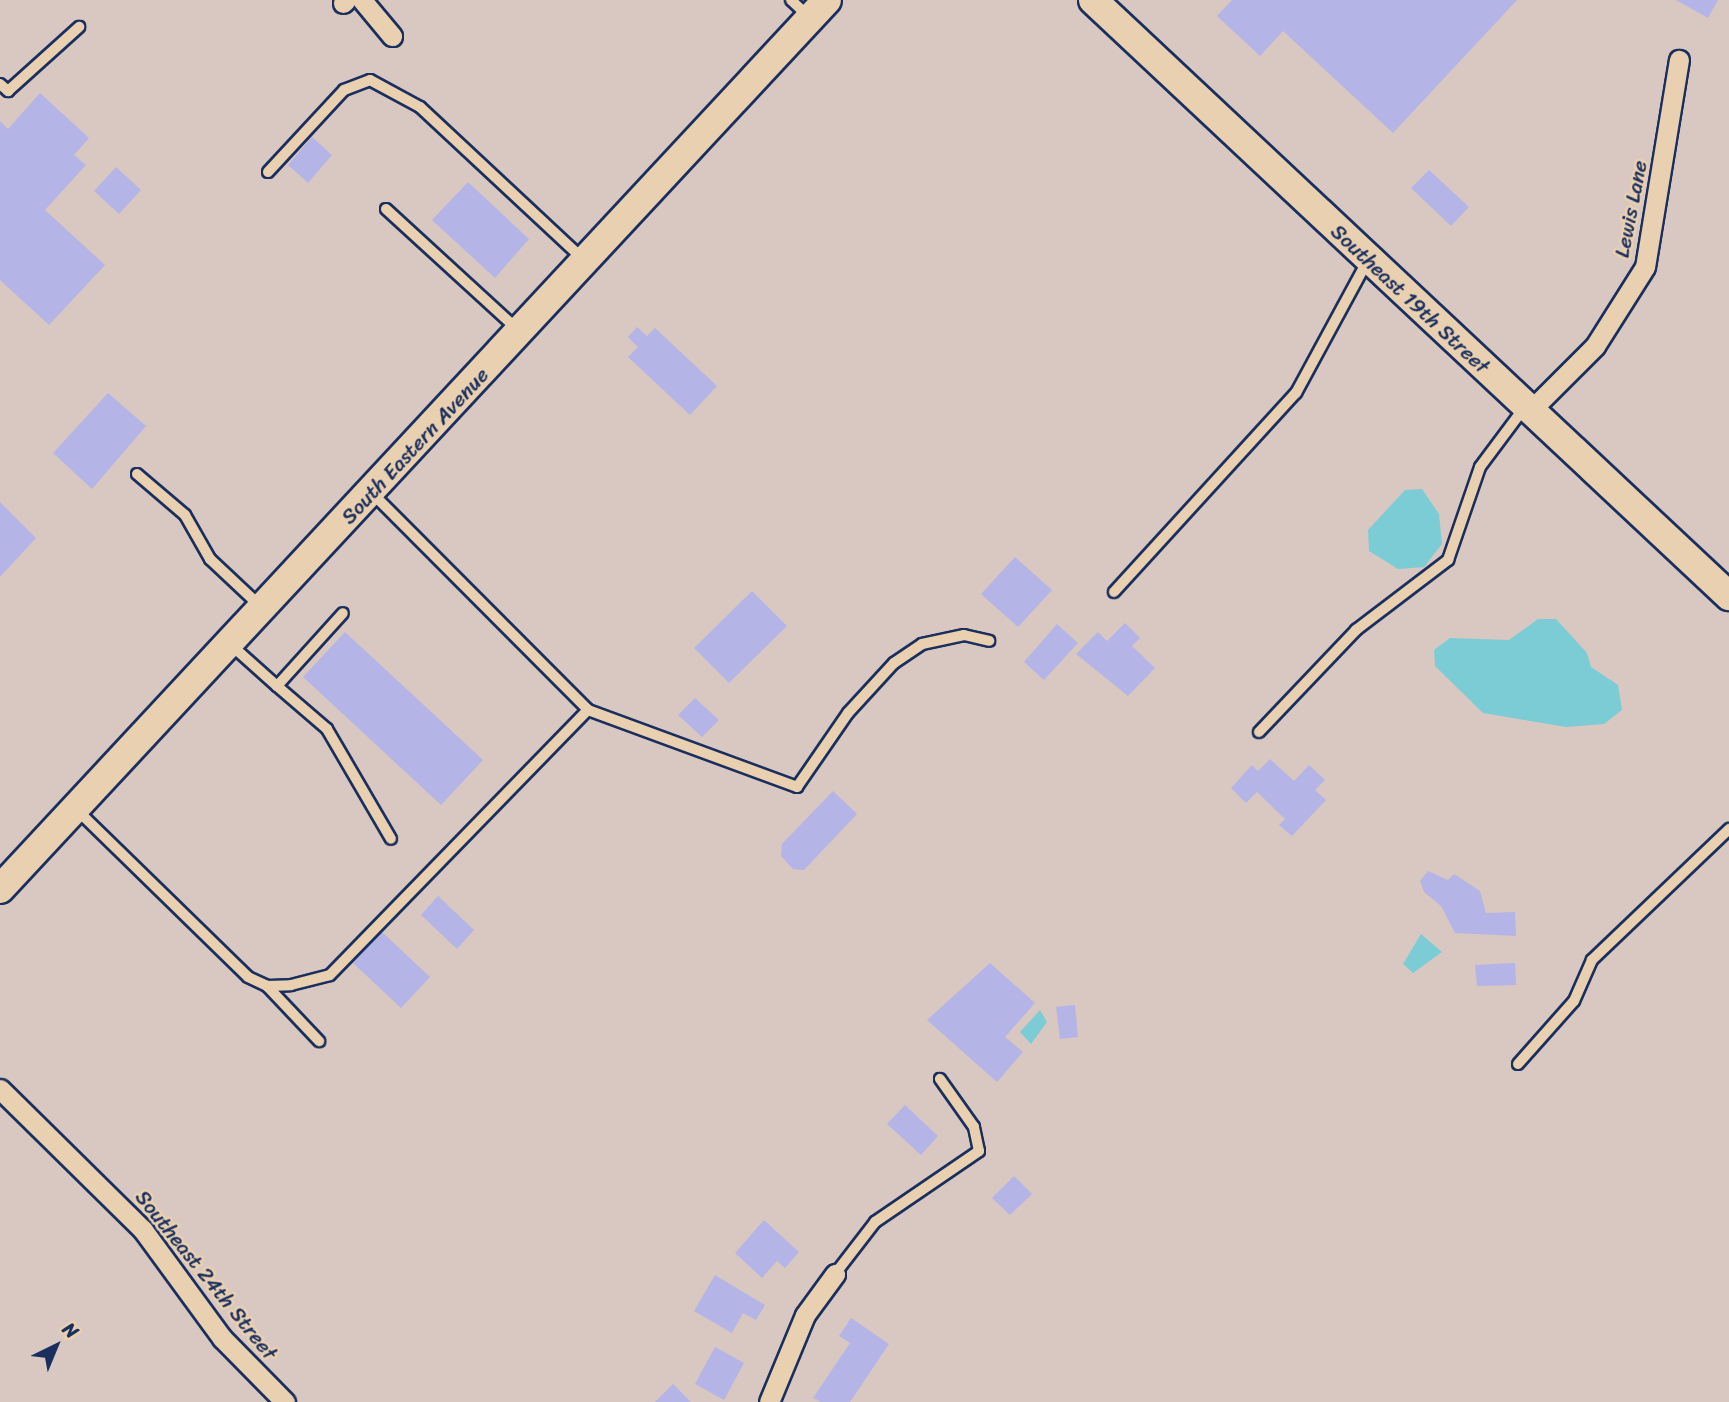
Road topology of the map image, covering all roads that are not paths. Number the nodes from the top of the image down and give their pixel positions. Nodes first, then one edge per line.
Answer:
1 (1093, 0) edge
2 (350, 1) edge
3 (809, 6) edge
4 (79, 27) dead end
5 (392, 36) dead end
6 (1679, 60) dead end
7 (0, 84) edge
8 (268, 172) dead end
9 (386, 209) dead end
10 (1368, 260) junction
11 (586, 262) junction
12 (520, 332) junction
13 (1528, 409) junction
14 (137, 474) dead end
15 (372, 493) junction
16 (1114, 592) dead end
17 (1729, 596) edge
18 (263, 609) junction
19 (342, 613) dead end
20 (989, 641) dead end
21 (230, 644) junction
22 (277, 686) junction
23 (589, 710) junction
24 (1259, 732) dead end
25 (76, 808) junction
26 (1729, 829) edge
27 (391, 839) dead end
28 (0, 889) edge
29 (267, 986) junction
30 (319, 1041) dead end
31 (1518, 1064) dead end
32 (940, 1079) dead end
33 (0, 1089) edge
34 (835, 1274) joint
35 (285, 1402) edge
36 (769, 1402) edge

1 - 10 street, Southeast 19th Street
2 - 5 street
3 - 11 street, South Eastern Avenue
4 - 7 lane
6 - 13 street, Lewis Lane
8 - 11 lane
9 - 12 lane
10 - 13 street, Southeast 19th Street
10 - 16 lane
11 - 12 street, South Eastern Avenue
12 - 15 street, South Eastern Avenue
13 - 17 street, Southeast 19th Street
13 - 24 lane
14 - 18 lane
15 - 18 street, South Eastern Avenue
15 - 23 lane
18 - 21 street, South Eastern Avenue
19 - 22 lane
20 - 23 lane
21 - 22 lane
21 - 25 street, South Eastern Avenue
22 - 27 lane
23 - 29 lane
25 - 28 street, South Eastern Avenue
25 - 29 lane
26 - 31 lane
29 - 30 lane
32 - 34 lane
33 - 35 street, Southeast 24th Street
34 - 36 street

